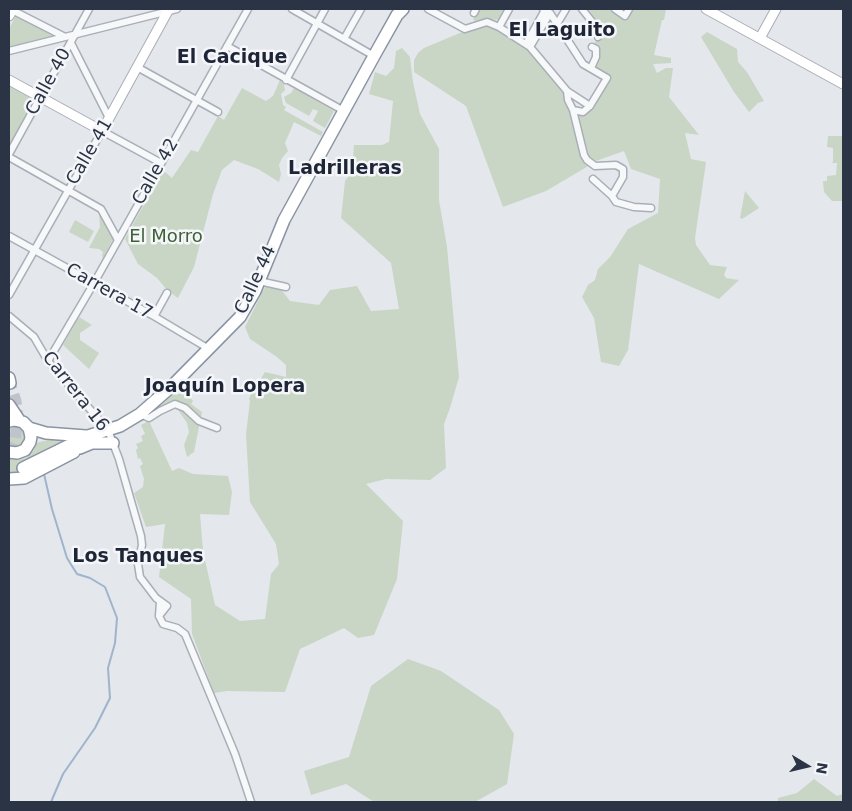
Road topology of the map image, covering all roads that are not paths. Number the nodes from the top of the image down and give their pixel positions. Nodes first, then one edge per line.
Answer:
1 (90, 9) edge
2 (177, 9) edge
3 (248, 9) edge
4 (292, 9) edge
5 (326, 9) edge
6 (361, 9) edge
7 (403, 9) edge
8 (428, 9) edge
9 (509, 9) edge
10 (566, 9) edge
11 (582, 9) edge
12 (615, 9) edge
13 (629, 9) edge
14 (706, 9) edge
15 (776, 9) edge
16 (145, 10) edge
17 (168, 10) edge
18 (546, 10) edge
19 (11, 11) edge
20 (150, 15) junction
21 (317, 23) junction
22 (557, 24) junction
23 (499, 27) junction
24 (75, 35) junction
25 (65, 37) junction
26 (598, 37) dead end
27 (760, 38) junction
28 (344, 39) junction
29 (71, 43) junction
30 (227, 46) junction
31 (528, 46) junction
32 (592, 47) dead end
33 (9, 52) edge
34 (374, 56) junction
35 (137, 67) junction
36 (590, 68) junction
37 (9, 80) edge
38 (286, 80) junction
39 (843, 84) edge
40 (566, 91) junction
41 (40, 98) junction
42 (197, 100) junction
43 (590, 106) junction
44 (573, 110) junction
45 (218, 112) dead end
46 (344, 112) junction
47 (109, 118) junction
48 (102, 131) junction
49 (9, 156) edge
50 (161, 163) junction
51 (593, 179) dead end
52 (68, 191) junction
53 (612, 196) junction
54 (651, 208) dead end
55 (9, 236) edge
56 (118, 240) junction
57 (35, 250) junction
58 (259, 281) junction
59 (94, 283) junction
60 (286, 287) dead end
61 (167, 293) dead end
62 (9, 295) edge
63 (152, 315) junction
64 (9, 316) edge
65 (209, 350) junction
66 (48, 361) junction
67 (9, 407) edge
68 (140, 414) junction
69 (14, 421) edge
70 (29, 428) junction
71 (217, 428) dead end
72 (108, 430) junction
73 (46, 433) junction
74 (88, 436) junction
75 (30, 442) junction
76 (114, 443) junction
77 (80, 448) junction
78 (9, 452) edge
79 (23, 468) dead end
80 (9, 479) edge
81 (160, 602) junction
82 (160, 616) junction
83 (251, 802) edge

1 - 24 street, Calle 40
2 - 17 street
3 - 30 street, Calle 42
4 - 21 street
5 - 21 street
6 - 28 street
7 - 34 highway, Calle 44
8 - 23 street
9 - 23 street
10 - 22 street
11 - 26 street
12 - 13 street
14 - 27 street
15 - 27 street
16 - 20 street
17 - 20 street
17 - 35 street, Calle 41
18 - 22 street
18 - 31 street
19 - 25 street
20 - 24 street
21 - 28 street
21 - 38 street
22 - 36 street
23 - 31 street
24 - 25 street
24 - 29 street, Calle 40
25 - 33 street
27 - 39 street
28 - 34 street
29 - 41 street, Calle 40
29 - 47 street
30 - 38 street
30 - 42 street, Calle 42
31 - 40 street
32 - 36 street
34 - 46 highway, Calle 44
35 - 42 street
35 - 47 street, Calle 41
36 - 43 street
37 - 41 street
38 - 46 street
40 - 43 street
40 - 44 street
41 - 48 street
41 - 49 street, Calle 40
42 - 45 street
42 - 50 street, Calle 42
43 - 44 street
44 - 53 street
46 - 58 highway, Calle 44
47 - 48 street, Calle 41
48 - 50 street
48 - 52 street, Calle 41
49 - 52 street
50 - 56 street, Calle 42
51 - 53 street
52 - 56 street
52 - 57 street, Calle 41
53 - 54 street
55 - 57 street, Carrera 17
56 - 59 street, Calle 42
57 - 59 street, Carrera 17
57 - 62 street, Calle 41
58 - 60 street
58 - 65 highway, Calle 44
59 - 63 street, Carrera 17
59 - 66 street, Calle 42
61 - 63 street
63 - 65 street, Carrera 17
64 - 66 street, Carrera 16
65 - 68 highway, Calle 44
66 - 72 street, Carrera 16
67 - 69 highway
68 - 71 street
68 - 72 highway, Calle 44
69 - 70 highway
70 - 73 highway
70 - 75 highway
72 - 74 highway, Calle 44
72 - 76 street, Carrera 16
73 - 74 highway
73 - 75 highway
74 - 77 highway
74 - 79 highway, Calle 44
75 - 78 highway
76 - 77 highway
76 - 81 street, Carrera 16
77 - 80 highway
81 - 82 street
81 - 82 street
82 - 83 street

